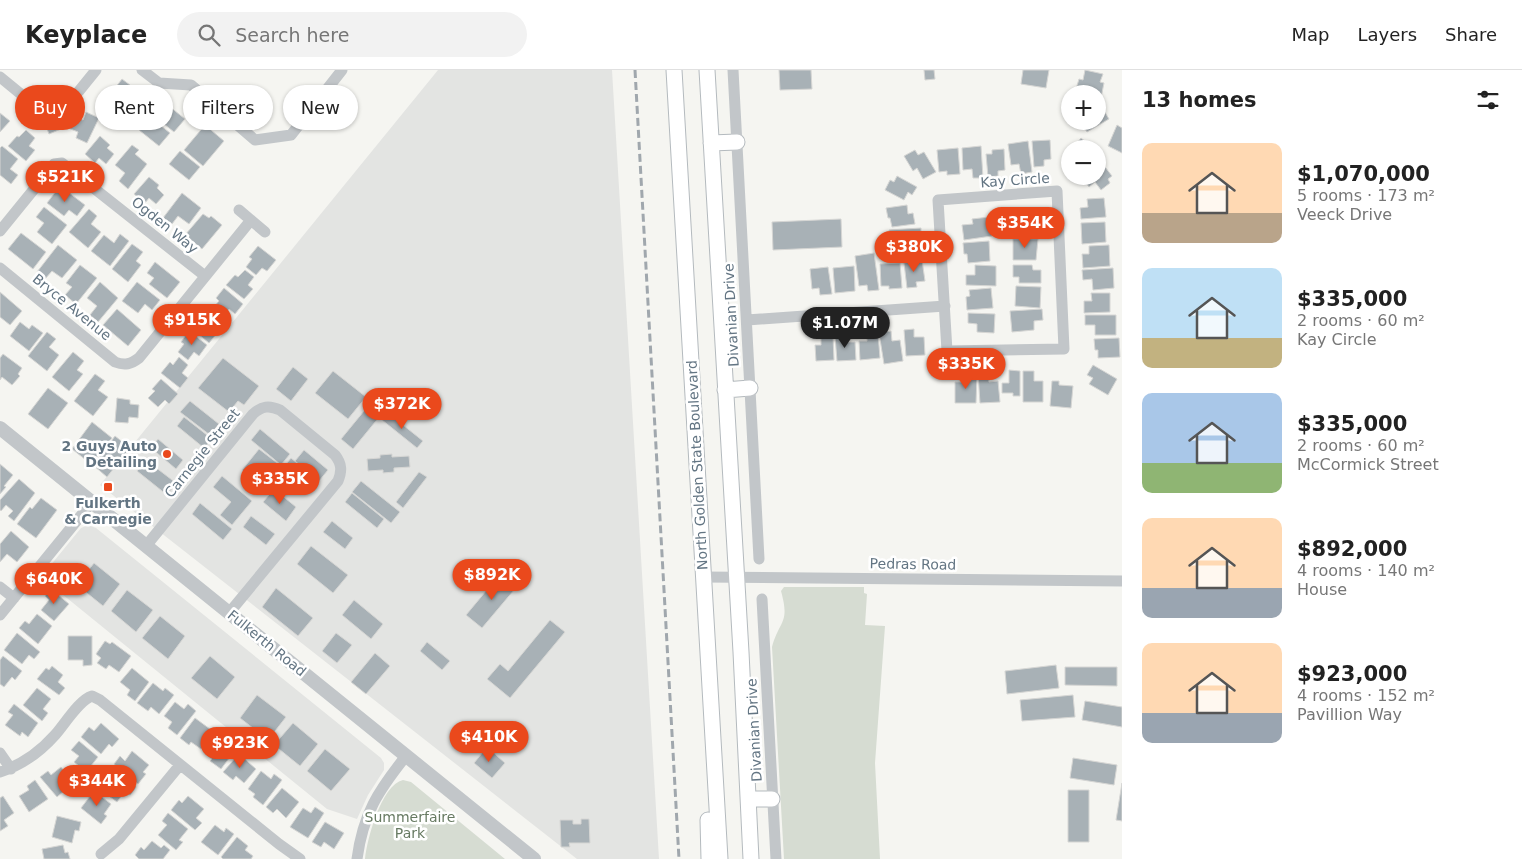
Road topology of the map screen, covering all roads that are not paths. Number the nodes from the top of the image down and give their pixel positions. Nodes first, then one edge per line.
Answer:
1 (96, 70) edge
2 (142, 70) edge
3 (342, 70) edge
4 (674, 70) edge
5 (707, 70) edge
6 (733, 70) edge
7 (0, 76) edge
8 (84, 85) edge
9 (15, 89) edge
10 (737, 142) junction
11 (711, 143) junction
12 (240, 210) dead end
13 (251, 220) junction
14 (0, 231) edge
15 (265, 232) dead end
16 (0, 268) edge
17 (205, 276) junction
18 (945, 306) junction
19 (747, 320) junction
20 (750, 388) junction
21 (725, 390) junction
22 (0, 428) edge
23 (92, 502) junction
24 (146, 546) junction
25 (759, 559) dead end
26 (703, 577) junction
27 (737, 578) junction
28 (1122, 581) edge
29 (0, 587) edge
30 (14, 598) junction
31 (762, 599) dead end
32 (229, 613) junction
33 (0, 615) edge
34 (0, 753) edge
35 (406, 756) junction
36 (180, 765) junction
37 (5, 770) edge
38 (714, 774) junction
39 (749, 799) junction
40 (772, 799) junction
41 (101, 854) dead end
42 (300, 859) edge
43 (357, 859) edge
44 (534, 859) edge
45 (709, 859) edge
46 (720, 859) edge
47 (751, 859) edge
48 (776, 859) edge

1 - 8 street
2 - 3 street
4 - 26 main road, North Golden State Boulevard
5 - 11 main road
6 - 10 street, Divanian Drive
7 - 9 street
10 - 11 main road
10 - 19 street, Divanian Drive
11 - 21 main road
12 - 13 street
13 - 15 street
13 - 17 street
14 - 17 street, Ogden Way
16 - 17 street, Bryce Avenue
18 - 18 street, Kay Circle
18 - 19 street
19 - 20 street, Divanian Drive
20 - 21 main road
20 - 25 street, Divanian Drive
21 - 27 main road
22 - 23 street, Fulkerth Road
23 - 24 street, Fulkerth Road
23 - 30 street
24 - 32 street, Fulkerth Road
24 - 32 street, Carnegie Street
26 - 27 street, Pedras Road
26 - 38 main road, North Golden State Boulevard
27 - 28 street, Pedras Road
27 - 39 main road
29 - 30 street
30 - 33 street
31 - 40 street, Divanian Drive
32 - 35 street, Fulkerth Road
34 - 37 street
35 - 43 street
35 - 44 street, Fulkerth Road
36 - 37 street
36 - 41 street
36 - 42 street
38 - 45 main road
38 - 46 main road, North Golden State Boulevard
39 - 40 main road
39 - 47 main road
40 - 48 street, Divanian Drive

